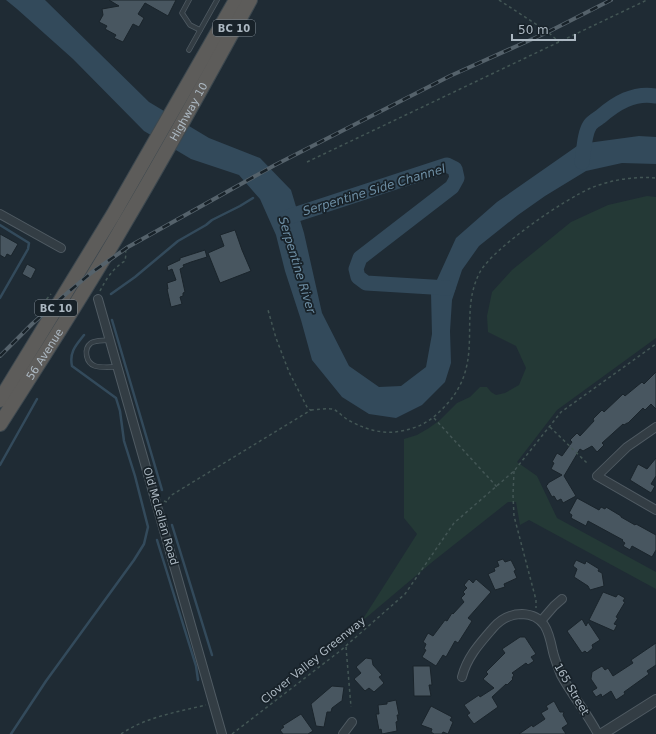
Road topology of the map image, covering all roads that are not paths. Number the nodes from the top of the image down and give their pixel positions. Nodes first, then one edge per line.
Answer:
1 (189, 0) edge
2 (217, 0) edge
3 (236, 0) edge
4 (250, 0) edge
5 (200, 30) junction
6 (189, 50) dead end
7 (213, 53) junction
8 (0, 214) edge
9 (113, 215) joint
10 (125, 223) joint
11 (61, 248) dead end
12 (99, 295) road end
13 (110, 340) junction
14 (117, 367) junction
15 (0, 400) edge
16 (0, 424) edge
17 (656, 426) edge
18 (656, 510) edge
19 (562, 599) dead end
20 (541, 621) junction
21 (462, 676) dead end
22 (656, 700) edge
23 (352, 722) dead end
24 (222, 734) edge
25 (343, 734) edge
26 (598, 734) edge
27 (602, 734) edge

1 - 5 lane
2 - 5 lane
3 - 7 highway, Highway 10 / BC 10
4 - 7 highway, Highway 10 / BC 10
5 - 6 lane
7 - 9 highway, Highway 10 / BC 10
7 - 10 highway, Highway 10 / BC 10
8 - 11 street
9 - 15 highway, 56 Avenue / BC 10
10 - 16 highway, 56 Avenue / BC 10
12 - 13 street, Old McLellan Road
13 - 14 street, Old McLellan Road
13 - 14 lane
14 - 24 street, Old McLellan Road
17 - 18 street
19 - 20 street
20 - 21 street
20 - 26 street, 165 Street
22 - 27 street
23 - 25 street

